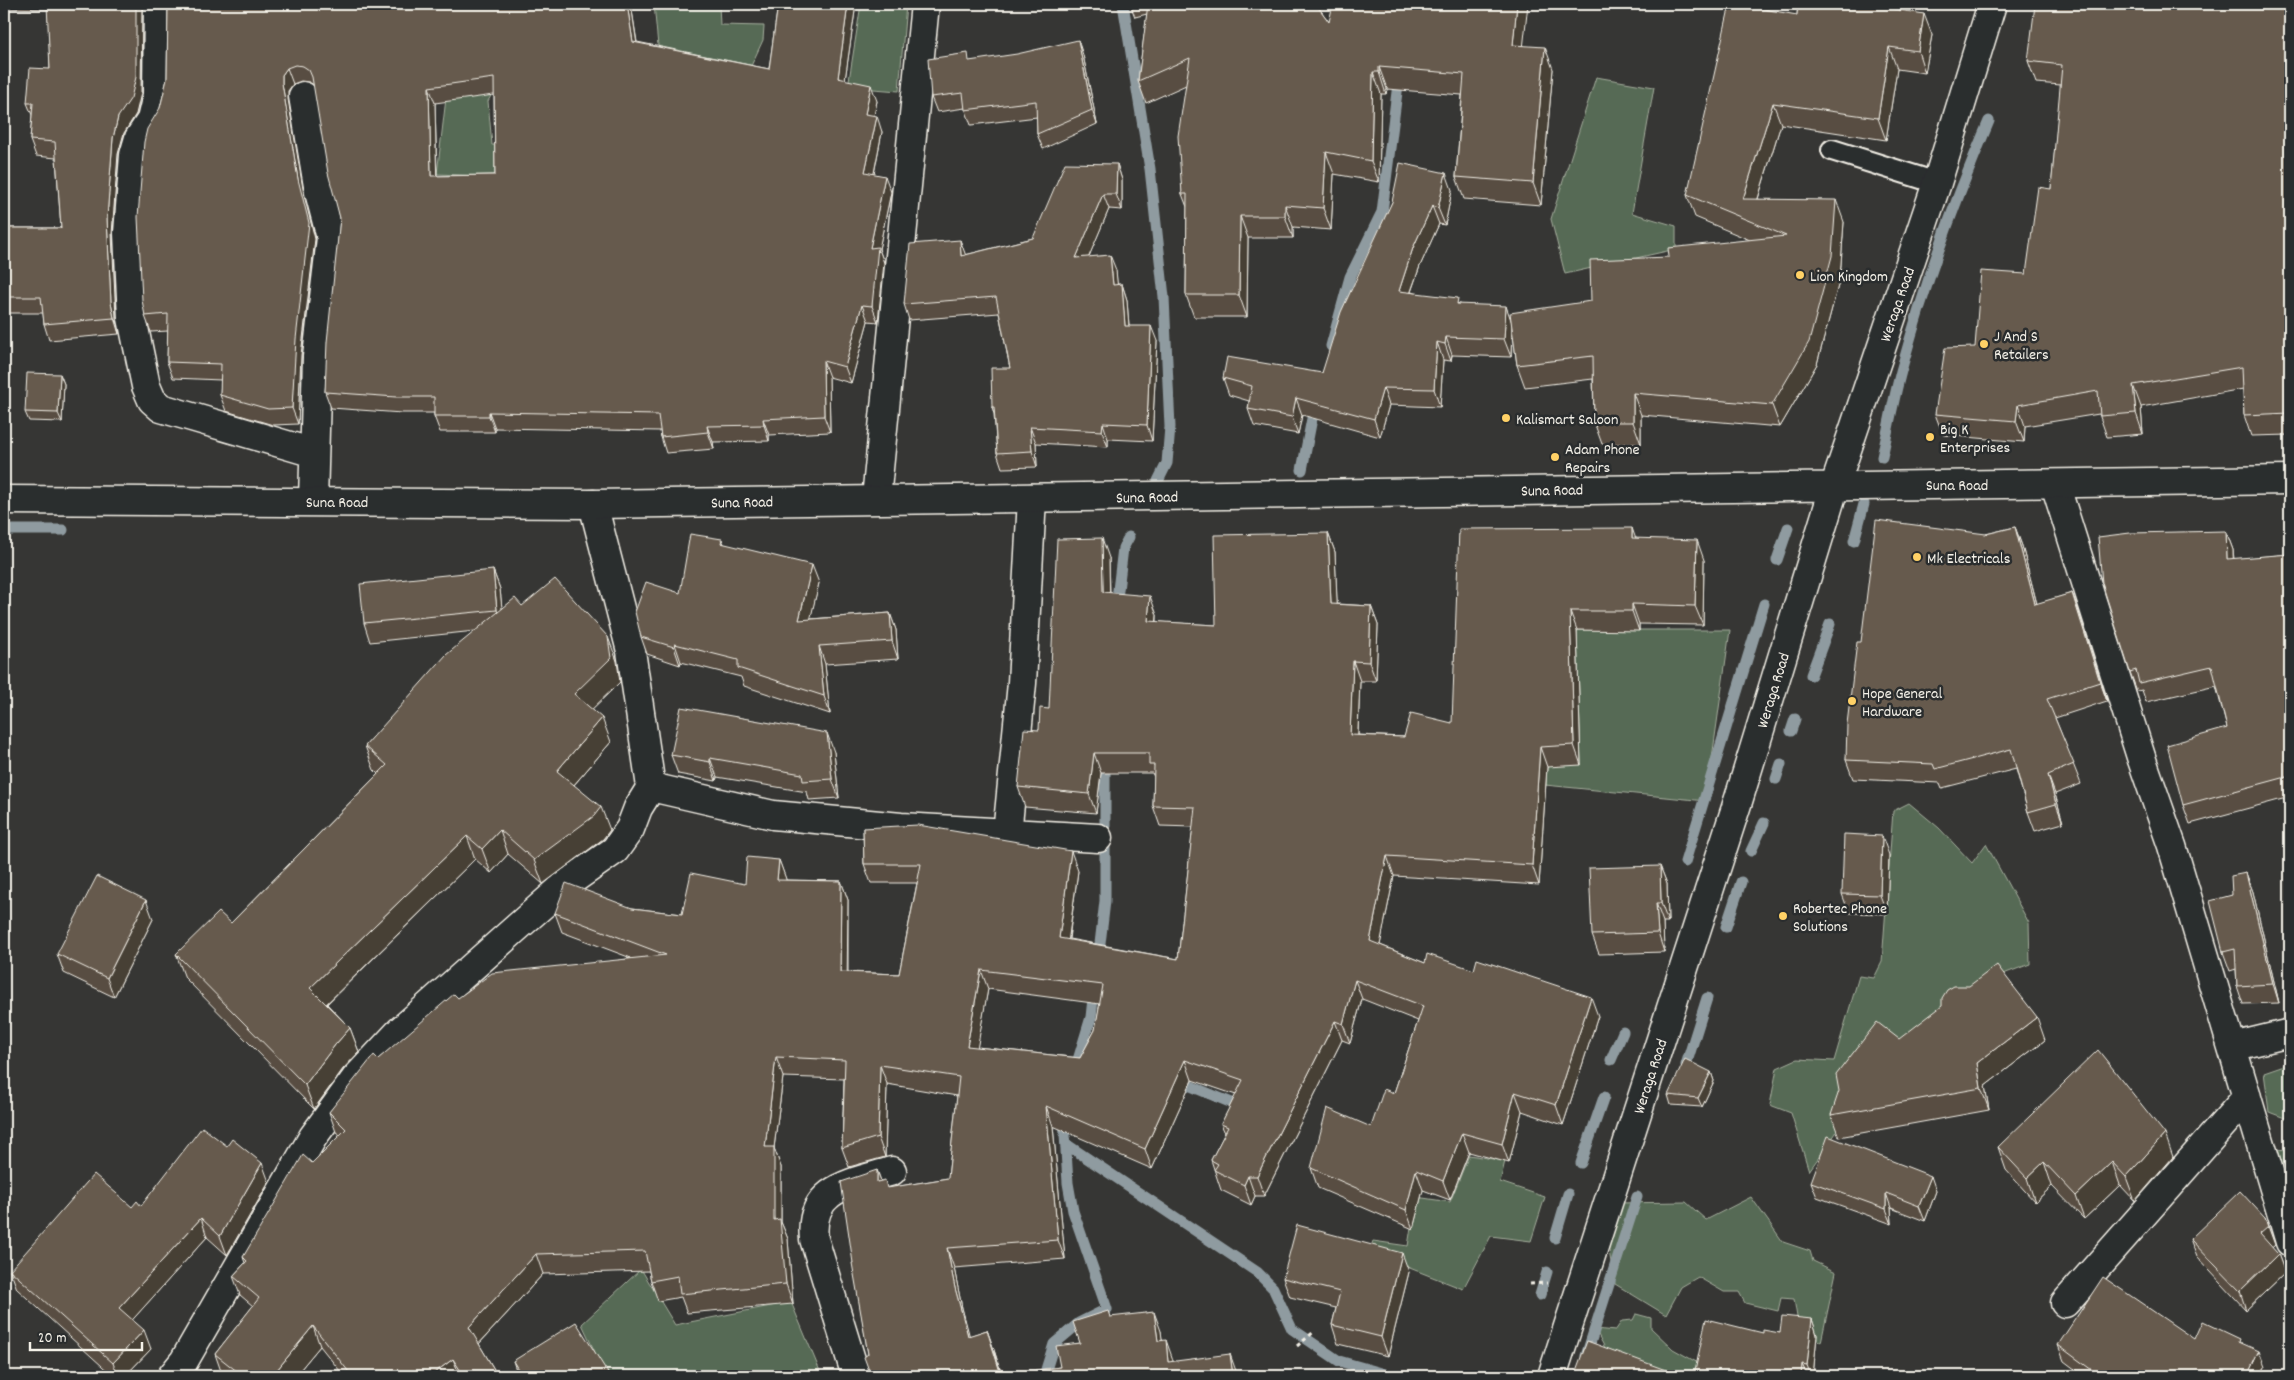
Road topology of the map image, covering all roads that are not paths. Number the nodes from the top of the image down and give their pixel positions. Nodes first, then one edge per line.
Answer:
1 (158, 4) edge
2 (925, 4) edge
3 (1992, 4) edge
4 (303, 96) dead end
5 (1832, 150) dead end
6 (1937, 183) junction
7 (314, 454) junction
8 (2290, 480) edge
9 (2055, 484) junction
10 (1835, 485) junction
11 (1032, 498) junction
12 (876, 499) junction
13 (4, 500) edge
14 (313, 501) junction
15 (593, 504) junction
16 (651, 787) junction
17 (1007, 834) junction
18 (1098, 838) dead end
19 (2290, 1033) edge
20 (2232, 1047) junction
21 (2247, 1097) junction
22 (892, 1171) dead end
23 (2290, 1242) edge
24 (2065, 1303) dead end
25 (184, 1371) edge
26 (856, 1376) edge
27 (1552, 1376) edge

1 - 7 street
2 - 12 street
3 - 6 street, Weraga Road
4 - 7 street
5 - 6 lane
6 - 10 street, Weraga Road
7 - 14 street
8 - 9 street, Suna Road
9 - 10 street, Suna Road
9 - 20 street
10 - 11 street, Suna Road
10 - 27 street, Weraga Road
11 - 12 street, Suna Road
11 - 17 street
12 - 15 street, Suna Road
13 - 14 street, Suna Road
14 - 15 street, Suna Road
15 - 16 street
16 - 17 street
16 - 25 street
17 - 18 street
19 - 20 street
20 - 21 street
21 - 23 street
21 - 24 street
22 - 26 street

